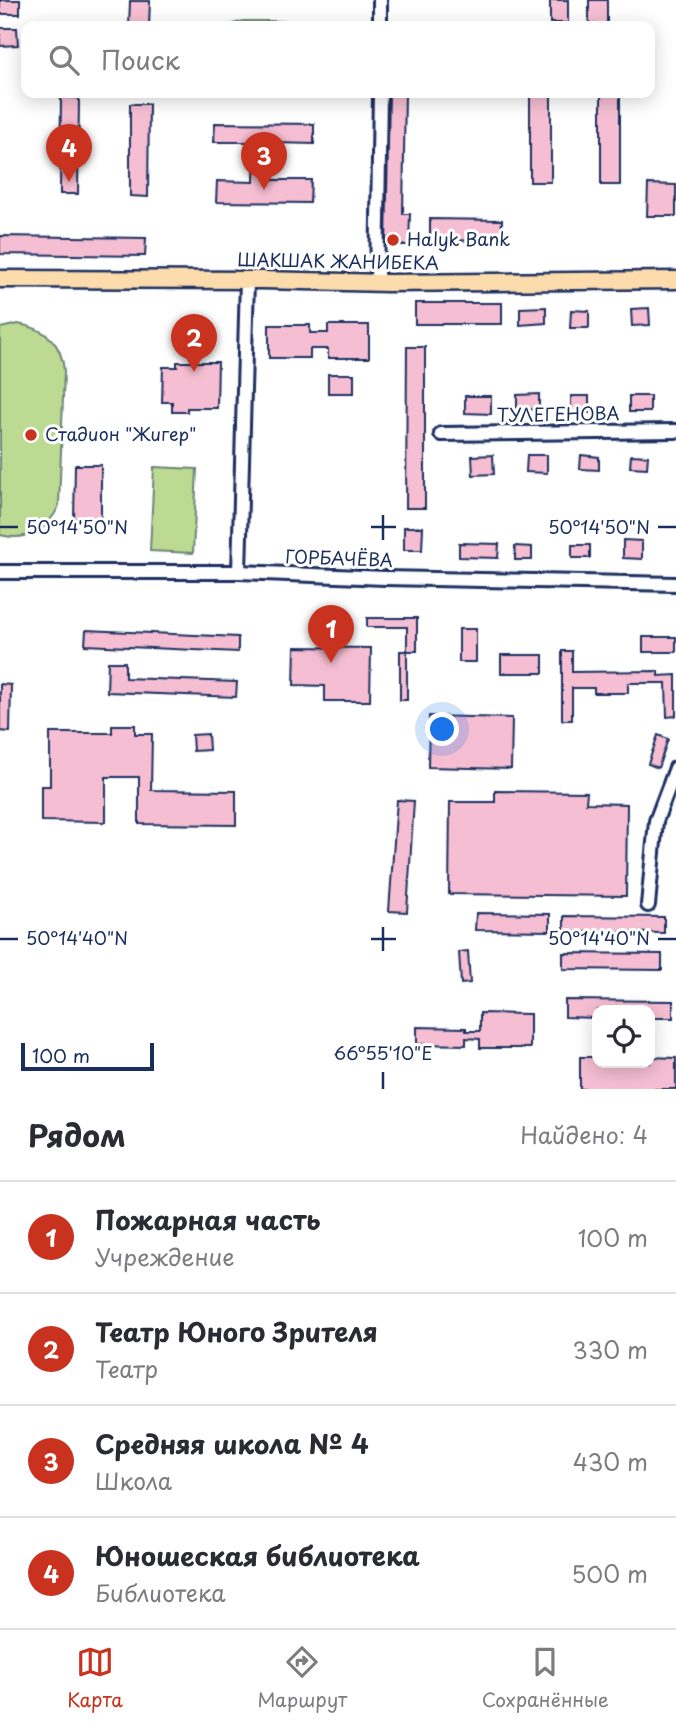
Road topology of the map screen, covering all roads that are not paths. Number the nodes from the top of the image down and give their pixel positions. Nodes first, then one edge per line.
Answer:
1 (380, 0) edge
2 (380, 21) edge
3 (380, 98) edge
4 (0, 279) edge
5 (247, 280) junction
6 (676, 280) edge
7 (377, 283) junction
8 (676, 431) edge
9 (441, 434) dead end
10 (0, 572) edge
11 (239, 572) junction
12 (676, 584) edge
13 (676, 768) edge
14 (648, 905) dead end

1 - 2 street
3 - 7 street
4 - 5 main road, ШАКШАК ЖАНИБЕКА
5 - 7 main road, ШАКШАК ЖАНИБЕКА
5 - 11 street
6 - 7 main road, ШАКШАК ЖАНИБЕКА
8 - 9 street, ТУЛЕГЕНОВА
10 - 11 street, ГОРБАЧЁВА
11 - 12 street, ГОРБАЧЁВА
13 - 14 street

